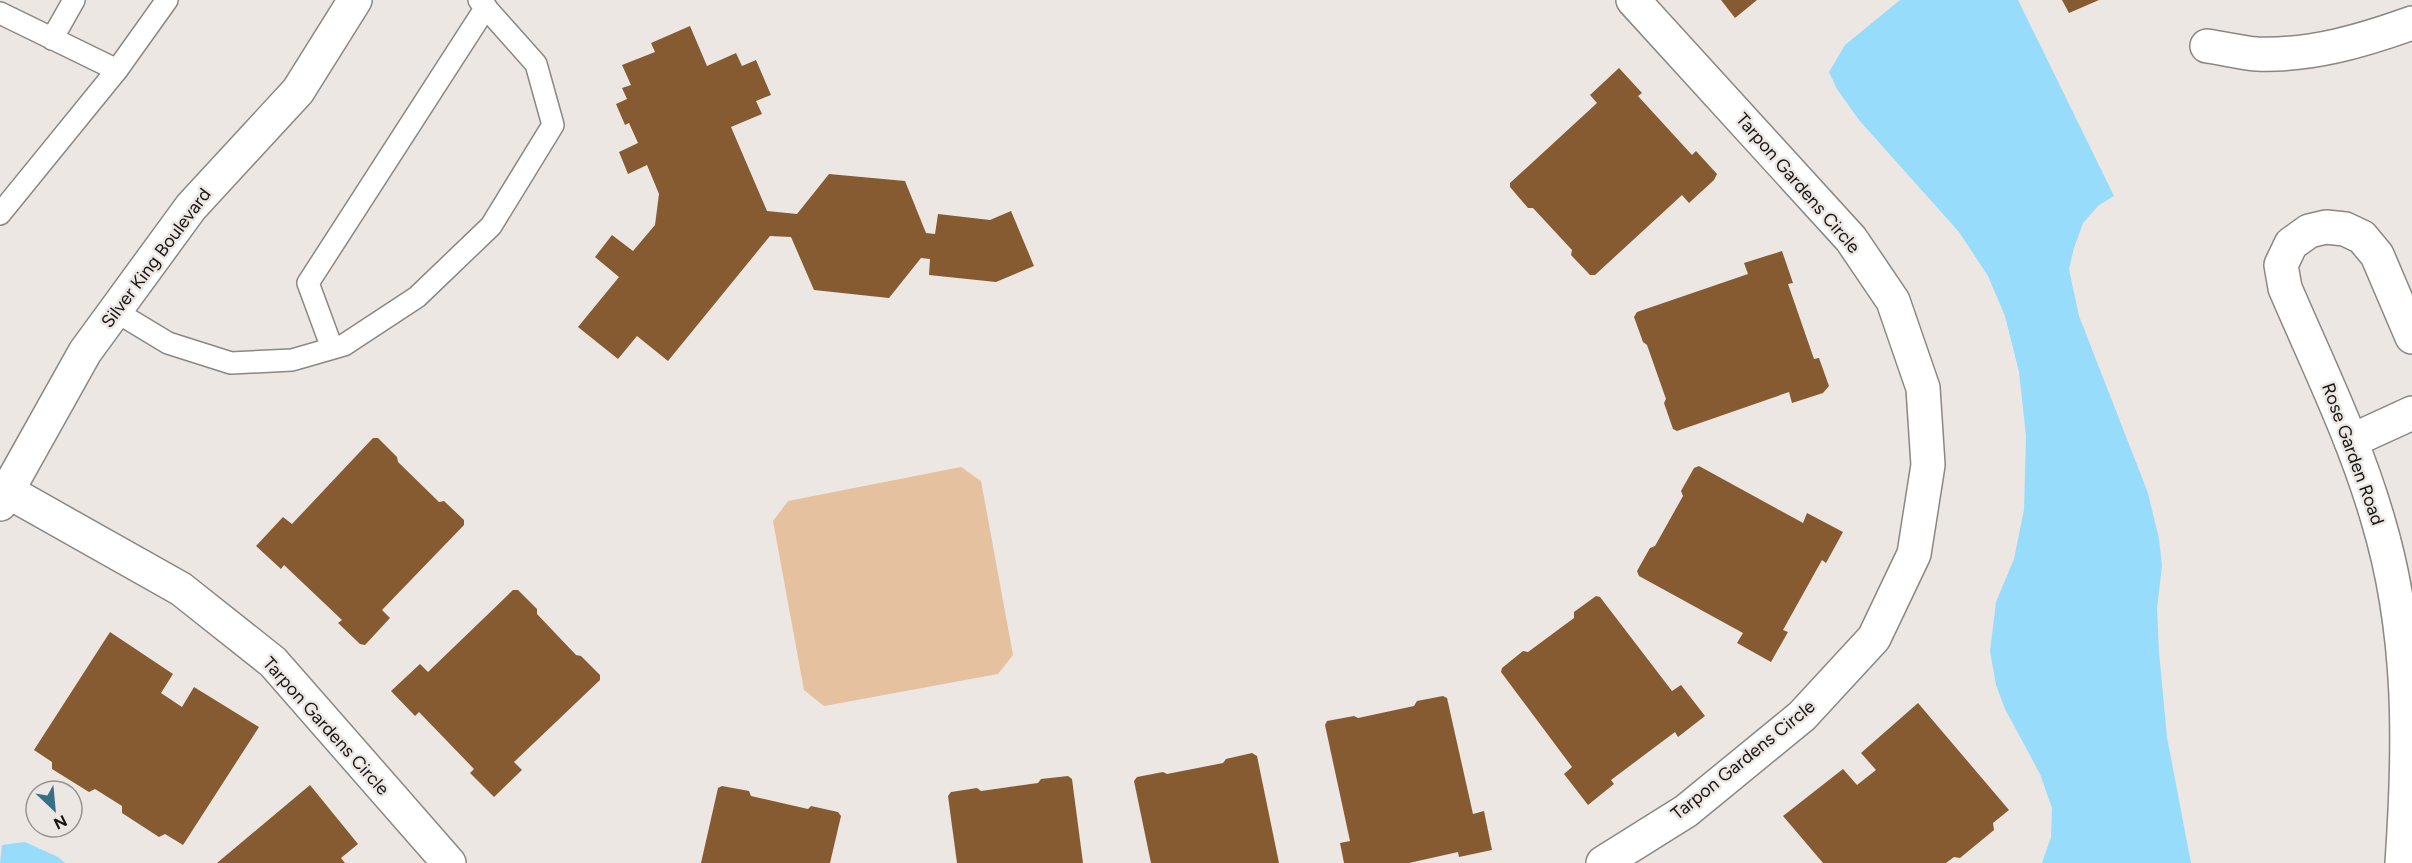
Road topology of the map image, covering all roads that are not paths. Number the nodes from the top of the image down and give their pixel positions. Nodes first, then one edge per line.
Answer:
1 (74, 0) edge
2 (167, 0) edge
3 (355, 0) edge
4 (1633, 0) edge
5 (482, 4) edge
6 (0, 13) edge
7 (2412, 22) edge
8 (52, 39) junction
9 (2207, 46) dead end
10 (117, 70) junction
11 (0, 214) edge
12 (115, 311) junction
13 (2412, 337) edge
14 (332, 348) junction
15 (2412, 413) edge
16 (2351, 441) junction
17 (3, 497) edge
18 (449, 863) edge
19 (1603, 863) edge
20 (2402, 863) edge

1 - 8 lane
2 - 10 lane
3 - 12 street, Silver King Boulevard
4 - 19 street, Tarpon Gardens Circle
5 - 14 lane
5 - 14 lane
6 - 8 lane
7 - 9 street
8 - 10 lane
10 - 11 lane
12 - 14 lane
12 - 17 street, Silver King Boulevard
13 - 16 street, Rose Garden Road
15 - 16 street
16 - 20 street, Rose Garden Road
17 - 18 street, Tarpon Gardens Circle

